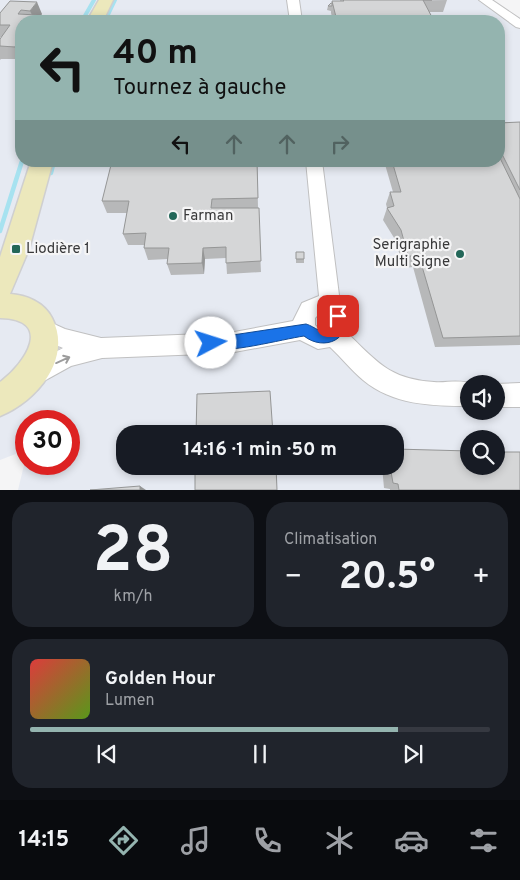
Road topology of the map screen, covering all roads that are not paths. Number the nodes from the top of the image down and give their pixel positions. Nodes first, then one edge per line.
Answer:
1 (106, 0) edge
2 (293, 0) edge
3 (484, 0) edge
4 (98, 15) edge
5 (295, 15) edge
6 (520, 24) edge
7 (40, 167) edge
8 (315, 167) edge
9 (16, 249) junction
10 (0, 286) edge
11 (11, 307) edge
12 (330, 308) junction
13 (43, 329) junction
14 (306, 330) junction
15 (333, 335) junction
16 (102, 348) junction
17 (28, 379) junction
18 (460, 394) edge
19 (505, 395) edge
20 (520, 395) edge
21 (0, 400) edge

1 - 4 main road
2 - 5 street
3 - 6 street
7 - 9 main road
8 - 12 street
9 - 10 main road
9 - 11 main road
11 - 13 main road
12 - 14 street
12 - 15 street
13 - 16 street
13 - 17 main road
14 - 15 street
14 - 16 street
15 - 18 street
17 -> 16 street
17 - 21 main road
19 - 20 street

